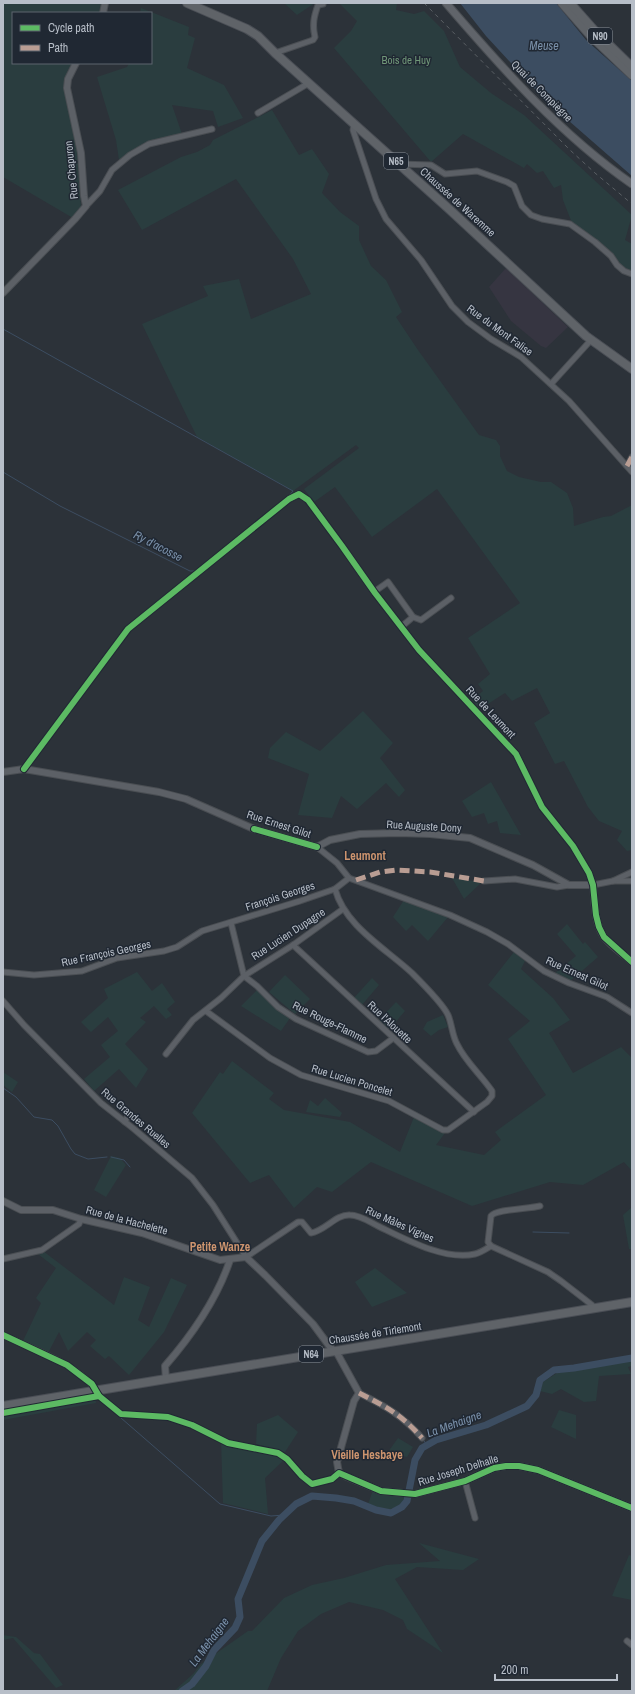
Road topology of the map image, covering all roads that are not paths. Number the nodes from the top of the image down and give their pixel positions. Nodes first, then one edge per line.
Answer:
1 (187, 3) edge
2 (446, 3) edge
3 (562, 3) edge
4 (570, 3) edge
5 (323, 4) edge
6 (275, 53) junction
7 (76, 64) edge
8 (632, 67) edge
9 (632, 75) edge
10 (308, 83) junction
11 (258, 113) dead end
12 (354, 124) junction
13 (212, 129) dead end
14 (399, 164) junction
15 (632, 184) edge
16 (86, 206) junction
17 (632, 274) edge
18 (3, 293) edge
19 (591, 340) junction
20 (632, 369) edge
21 (551, 384) junction
22 (632, 458) edge
23 (627, 466) junction
24 (632, 472) edge
25 (374, 592) junction
26 (451, 598) dead end
27 (413, 617) junction
28 (401, 626) junction
29 (24, 769) junction
30 (3, 772) edge
31 (318, 847) junction
32 (632, 872) edge
33 (349, 878) junction
34 (484, 881) dead end
35 (613, 881) junction
36 (632, 881) edge
37 (568, 885) junction
38 (593, 885) junction
39 (335, 889) junction
40 (343, 909) junction
41 (231, 923) junction
42 (293, 945) junction
43 (632, 962) edge
44 (3, 972) edge
45 (244, 976) junction
46 (3, 1001) edge
47 (206, 1011) junction
48 (632, 1013) edge
49 (392, 1039) junction
50 (166, 1054) dead end
51 (474, 1112) junction
52 (129, 1113) dead end
53 (125, 1122) junction
54 (3, 1201) edge
55 (540, 1206) dead end
56 (81, 1219) junction
57 (491, 1246) junction
58 (246, 1257) junction
59 (3, 1259) edge
60 (230, 1260) junction
61 (632, 1302) edge
62 (592, 1309) junction
63 (3, 1335) edge
64 (334, 1351) junction
65 (166, 1379) junction
66 (96, 1391) junction
67 (359, 1393) junction
68 (3, 1406) edge
69 (422, 1438) dead end
70 (339, 1473) junction
71 (302, 1476) dead end
72 (465, 1481) junction
73 (632, 1508) edge
74 (475, 1518) dead end
75 (627, 1641) dead end
76 (632, 1645) edge

1 - 6 main road, Chaussée de Waremme / N65
2 - 15 main road, Quai de Compiègne
3 - 9 main road, N90
4 - 8 main road, N90
5 - 6 street
6 - 10 main road, Chaussée de Waremme / N65
7 - 16 street, Rue Chapuron
10 - 11 street
10 - 12 main road, Chaussée de Waremme / N65
12 - 14 main road, Chaussée de Waremme / N65
12 - 21 street, Rue du Mont Falise
13 - 16 street
14 - 17 street
14 - 19 main road, Chaussée de Waremme / N65
16 - 18 street, Rue Chapuron
19 - 20 main road, Chaussée de Waremme / N65
19 - 21 street
21 - 23 street, Rue du Mont Falise
22 - 23 street
23 - 24 street, Rue du Mont Falise
25 - 27 street
25 - 28 street, Rue de Leumont
25 - 29 street, Rue de Leumont
26 - 27 street
27 - 28 street
28 - 38 street, Rue de Leumont
29 - 30 street, Rue Ernest Gilot
29 - 31 street, Rue Ernest Gilot
31 - 33 street, Rue Ernest Gilot
31 - 37 street, Rue Auguste Dony
32 - 35 street
33 - 39 street
33 - 48 street, Rue Ernest Gilot
34 - 37 street
35 - 36 street
35 - 38 street
37 - 38 street, Rue Auguste Dony
38 - 43 street, Rue de Leumont
39 - 40 street, Rue Lucien Poncelet
39 - 41 street, François Georges
40 - 42 street, Rue Lucien Dupagne
40 - 51 street, Rue Lucien Poncelet
41 - 44 street, Rue François Georges
41 - 45 street, Rue Lucien Dupagne
42 - 45 street, Rue Lucien Dupagne
42 - 49 street, Rue l'Alouette
45 - 47 street, Rue Lucien Dupagne
45 - 49 street, Rue Rouge-Flamme
46 - 53 street, Rue Grandes Ruelles
47 - 50 street, Rue Lucien Dupagne
47 - 51 street, Rue Lucien Poncelet
49 - 51 street, Rue l'Alouette
52 - 53 street
53 - 58 street, Rue Grandes Ruelles
54 - 56 street, Rue de la Hachelette
55 - 57 street
56 - 59 street
56 - 60 street, Rue de la Hachelette
57 - 58 street, Rue Mâles Vignes
57 - 62 street
58 - 60 street, Rue de la Hachelette
58 - 64 street
60 - 65 street
61 - 62 main road, Chaussée de Tirlemont / N64
62 - 64 main road, Chaussée de Tirlemont / N64
63 - 66 street
64 - 65 main road, Chaussée de Tirlemont / N64
64 - 67 street
65 - 66 main road, Chaussée de Tirlemont / N64
66 - 68 main road, Chaussée de Tirlemont / N64
67 - 69 street
67 - 70 street
70 - 71 street
70 - 72 street, Rue Joseph Delhalle
72 - 73 street, Rue Joseph Delhalle
72 - 74 street
75 - 76 street

